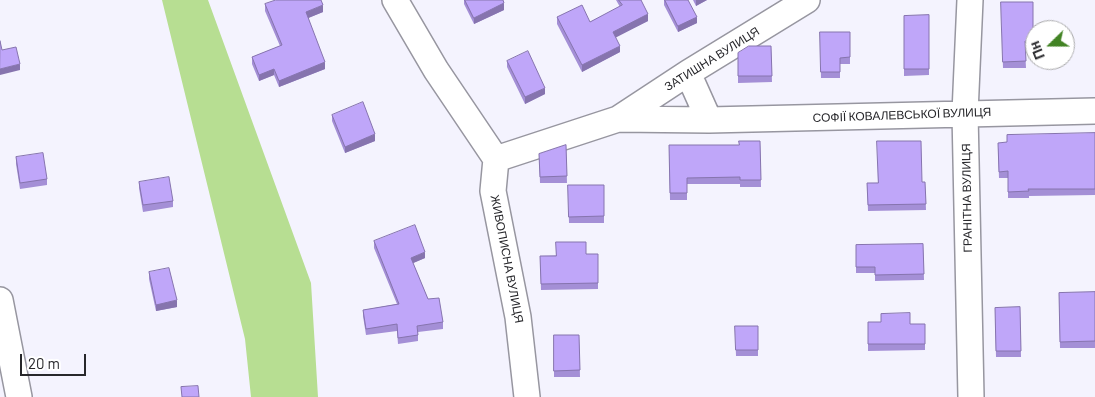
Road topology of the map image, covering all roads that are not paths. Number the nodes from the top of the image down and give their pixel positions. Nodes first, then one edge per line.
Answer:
1 (396, 0) edge
2 (808, 0) edge
3 (970, 0) edge
4 (688, 72) junction
5 (1095, 111) edge
6 (965, 113) junction
7 (618, 119) junction
8 (708, 120) junction
9 (496, 159) junction
10 (0, 300) edge
11 (19, 397) edge
12 (527, 397) edge
13 (971, 397) edge

1 - 9 street
2 - 4 street, ЗАТИШНА ВУЛИЦЯ
3 - 6 street, ГРАНІТНА ВУЛИЦЯ
4 - 7 street, ЗАТИШНА ВУЛИЦЯ
4 - 8 street
5 - 6 street, СОФІЇ КОВАЛЕВСЬКОЇ ВУЛИЦЯ
6 - 8 street, СОФІЇ КОВАЛЕВСЬКОЇ ВУЛИЦЯ
6 - 13 street, ГРАНІТНА ВУЛИЦЯ
7 - 8 street, СОФІЇ КОВАЛЕВСЬКОЇ ВУЛИЦЯ
7 - 9 street, СОФІЇ КОВАЛЕВСЬКОЇ ВУЛИЦЯ
9 - 12 street, ЖИВОПИСНА ВУЛИЦЯ
10 - 11 street

